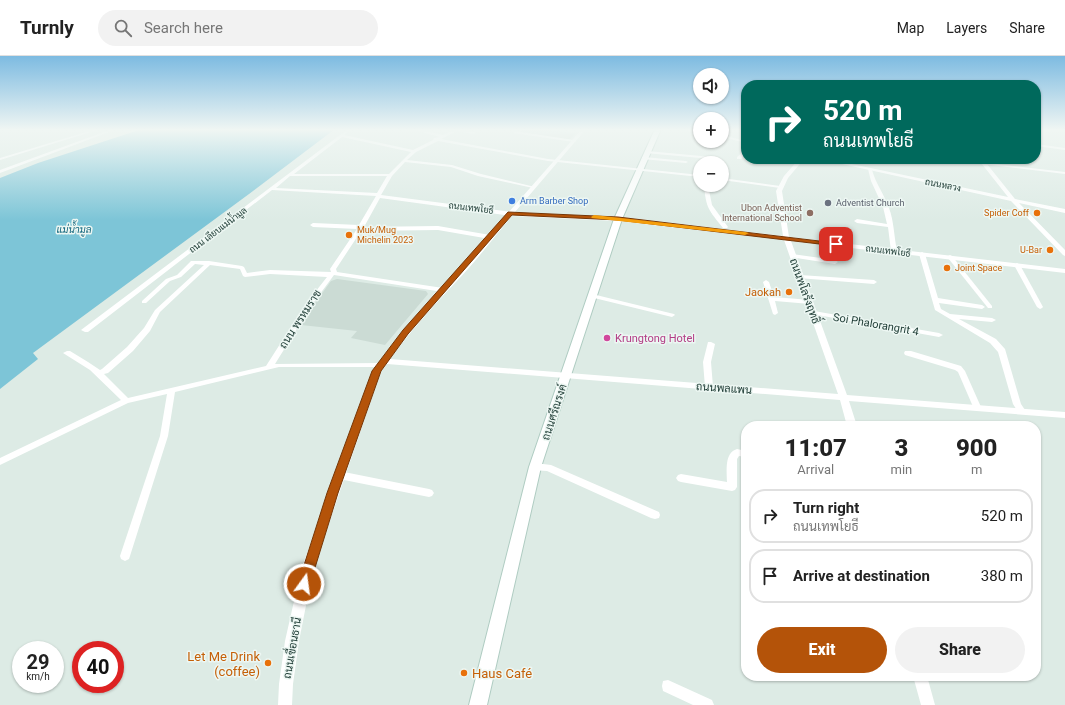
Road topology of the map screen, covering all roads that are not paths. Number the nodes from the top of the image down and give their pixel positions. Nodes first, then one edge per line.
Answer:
1 (34, 159) edge
2 (311, 159) edge
3 (547, 159) edge
4 (644, 159) edge
5 (670, 159) edge
6 (404, 161) joint
7 (556, 161) junction
8 (686, 162) dead end
9 (798, 164) edge
10 (843, 164) edge
11 (983, 164) edge
12 (1002, 164) edge
13 (640, 169) junction
14 (870, 170) junction
15 (0, 172) edge
16 (1065, 173) edge
17 (290, 175) junction
18 (390, 175) junction
19 (693, 175) edge
20 (729, 180) edge
21 (533, 187) junction
22 (780, 187) junction
23 (272, 189) junction
24 (706, 192) edge
25 (378, 195) junction
26 (1013, 200) junction
27 (1065, 211) edge
28 (510, 214) junction
29 (618, 219) junction
30 (857, 221) dead end
31 (313, 225) dead end
32 (890, 226) junction
33 (725, 227) dead end
34 (361, 228) junction
35 (490, 237) junction
36 (786, 238) junction
37 (894, 251) junction
38 (922, 254) junction
39 (1065, 254) edge
40 (792, 256) junction
41 (950, 258) junction
42 (835, 262) dead end
43 (209, 263) junction
44 (1017, 265) junction
45 (1065, 271) edge
46 (332, 274) junction
47 (800, 277) junction
48 (766, 282) dead end
49 (874, 282) dead end
50 (443, 290) junction
51 (592, 296) junction
52 (771, 299) junction
53 (935, 300) junction
54 (144, 302) dead end
55 (810, 302) junction
56 (982, 307) dead end
57 (990, 307) dead end
58 (1040, 307) dead end
59 (775, 313) dead end
60 (814, 314) junction
61 (672, 315) dead end
62 (948, 316) junction
63 (992, 320) dead end
64 (85, 330) dead end
65 (939, 335) dead end
66 (711, 344) dead end
67 (67, 353) dead end
68 (908, 353) dead end
69 (382, 363) junction
70 (269, 367) junction
71 (100, 373) junction
72 (566, 375) junction
73 (709, 387) junction
74 (171, 392) junction
75 (843, 397) junction
76 (126, 401) junction
77 (977, 407) junction
78 (1021, 410) junction
79 (1065, 415) edge
80 (850, 421) edge
81 (741, 453) edge
82 (0, 462) edge
83 (535, 467) junction
84 (339, 475) junction
85 (681, 478) dead end
86 (429, 493) dead end
87 (655, 515) dead end
88 (125, 556) dead end
89 (921, 681) edge
90 (668, 686) dead end
91 (285, 705) edge
92 (478, 705) edge
93 (707, 705) edge
94 (928, 705) edge

1 - 15 street
2 - 17 street, ถนน เลียบแม่น้ำมูล
3 - 7 street
4 - 13 main road, ถนนศรีณรงค์
5 - 8 street
6 - 18 street, ถนน พรหมราช
6 - 21 street
7 - 13 street
7 - 21 street, ถนนเขื่อนธานี
9 - 22 street
10 - 14 street, ถนนหลวง
11 - 26 street
12 - 16 street
13 - 19 street
13 - 29 main road, ถนนศรีณรงค์
14 - 26 street, ถนนหลวง
14 - 32 street
17 - 18 street
17 - 23 street, ถนน เลียบแม่น้ำมูล
18 - 25 street, ถนน พรหมราช
20 - 22 street
21 - 28 street, ถนนเขื่อนธานี
22 - 36 street, ถนนพโลรังฤทธิ์
23 - 25 street, ถนนเทพโยธี
23 - 64 street, ถนน เลียบแม่น้ำมูล
24 - 33 street
25 - 28 street, ถนนเทพโยธี
25 - 34 street, ถนน พรหมราช
26 - 27 street, ถนนหลวง
26 - 39 street
28 - 29 street, ถนนเทพโยธี
28 - 35 street, ถนนเขื่อนธานี
29 - 36 street, ถนนเทพโยธี
29 - 51 main road, ถนนศรีณรงค์
30 - 32 street
31 - 34 street
32 - 37 street
34 - 35 street
34 - 46 street, ถนน พรหมราช
35 - 50 street, ถนนเขื่อนธานี
36 - 37 street, ถนนเทพโยธี
36 - 40 street, ถนนพโลรังฤทธิ์
37 - 38 street, ถนนเทพโยธี
38 - 41 street, ถนนเทพโยธี
38 - 53 street
40 - 42 street
40 - 47 street, ถนนพโลรังฤทธิ์
41 - 44 street, ถนนเทพโยธี
41 - 57 street
43 - 46 street
43 - 54 street
43 - 71 street
44 - 45 street, ถนนเทพโยธี
44 - 58 street
46 - 50 street
46 - 70 street, ถนน พรหมราช
47 - 49 street
47 - 55 street, ถนนพโลรังฤทธิ์
48 - 52 street
50 - 69 street, ถนนเขื่อนธานี
51 - 61 street
51 - 72 main road, ถนนศรีณรงค์
52 - 55 street
52 - 59 street
53 - 56 street
53 - 62 street
55 - 60 street, ถนนพโลรังฤทธิ์
60 - 65 street, Soi Phalorangrit 4
60 - 75 street, ถนนพโลรังฤทธิ์
62 - 63 street
62 - 78 street
66 - 73 street
67 - 71 street
68 - 77 street
69 - 70 street
69 - 72 street, ถนนพลแพน
69 - 84 street, ถนนเขื่อนธานี
70 - 74 street
71 - 76 street
72 - 73 street, ถนนพลแพน
72 - 83 main road, ถนนศรีณรงค์
73 - 75 street, ถนนพลแพน
74 - 76 street
74 - 88 street
75 - 77 street, ถนนพลแพน
75 - 80 street, ถนนพโลรังฤทธิ์
76 - 82 street
77 - 78 street, ถนนพลแพน
78 - 79 street, ถนนพลแพน
81 - 85 street
83 - 87 street
83 - 92 main road, ถนนศรีณรงค์
84 - 86 street
84 - 91 street, ถนนเขื่อนธานี
89 - 94 street
90 - 93 street

